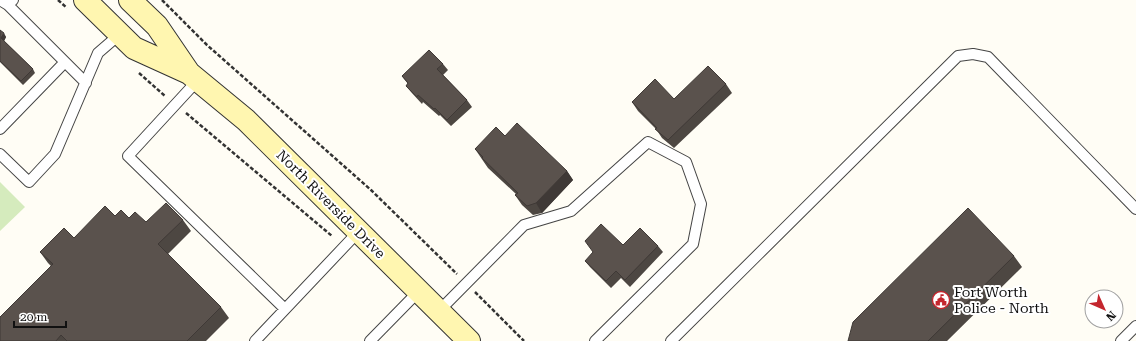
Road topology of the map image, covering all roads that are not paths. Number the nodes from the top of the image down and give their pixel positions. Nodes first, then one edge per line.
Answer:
1 (130, 0) edge
2 (7, 2) edge
3 (77, 5) edge
4 (120, 34) junction
5 (65, 62) junction
6 (193, 77) junction
7 (86, 83) junction
8 (0, 129) edge
9 (0, 154) edge
10 (1136, 209) edge
11 (352, 239) junction
12 (419, 291) junction
13 (285, 309) junction
14 (439, 311) junction
15 (1136, 326) edge
16 (255, 341) edge
17 (370, 341) edge
18 (469, 341) edge
19 (595, 341) edge
20 (671, 341) edge
21 (1121, 341) edge

1 - 6 main road, North Riverside Drive
2 - 5 lane
3 - 4 main road, North Riverside Drive
4 - 6 main road, North Riverside Drive
4 - 7 lane
5 - 7 lane
5 - 8 lane
6 - 11 main road, North Riverside Drive
6 - 13 lane
7 - 9 lane
10 - 20 lane
11 - 12 main road, North Riverside Drive
11 - 13 lane
12 - 14 main road, North Riverside Drive
12 - 17 lane
13 - 16 lane
14 - 18 main road, North Riverside Drive
14 - 19 lane
15 - 21 lane

